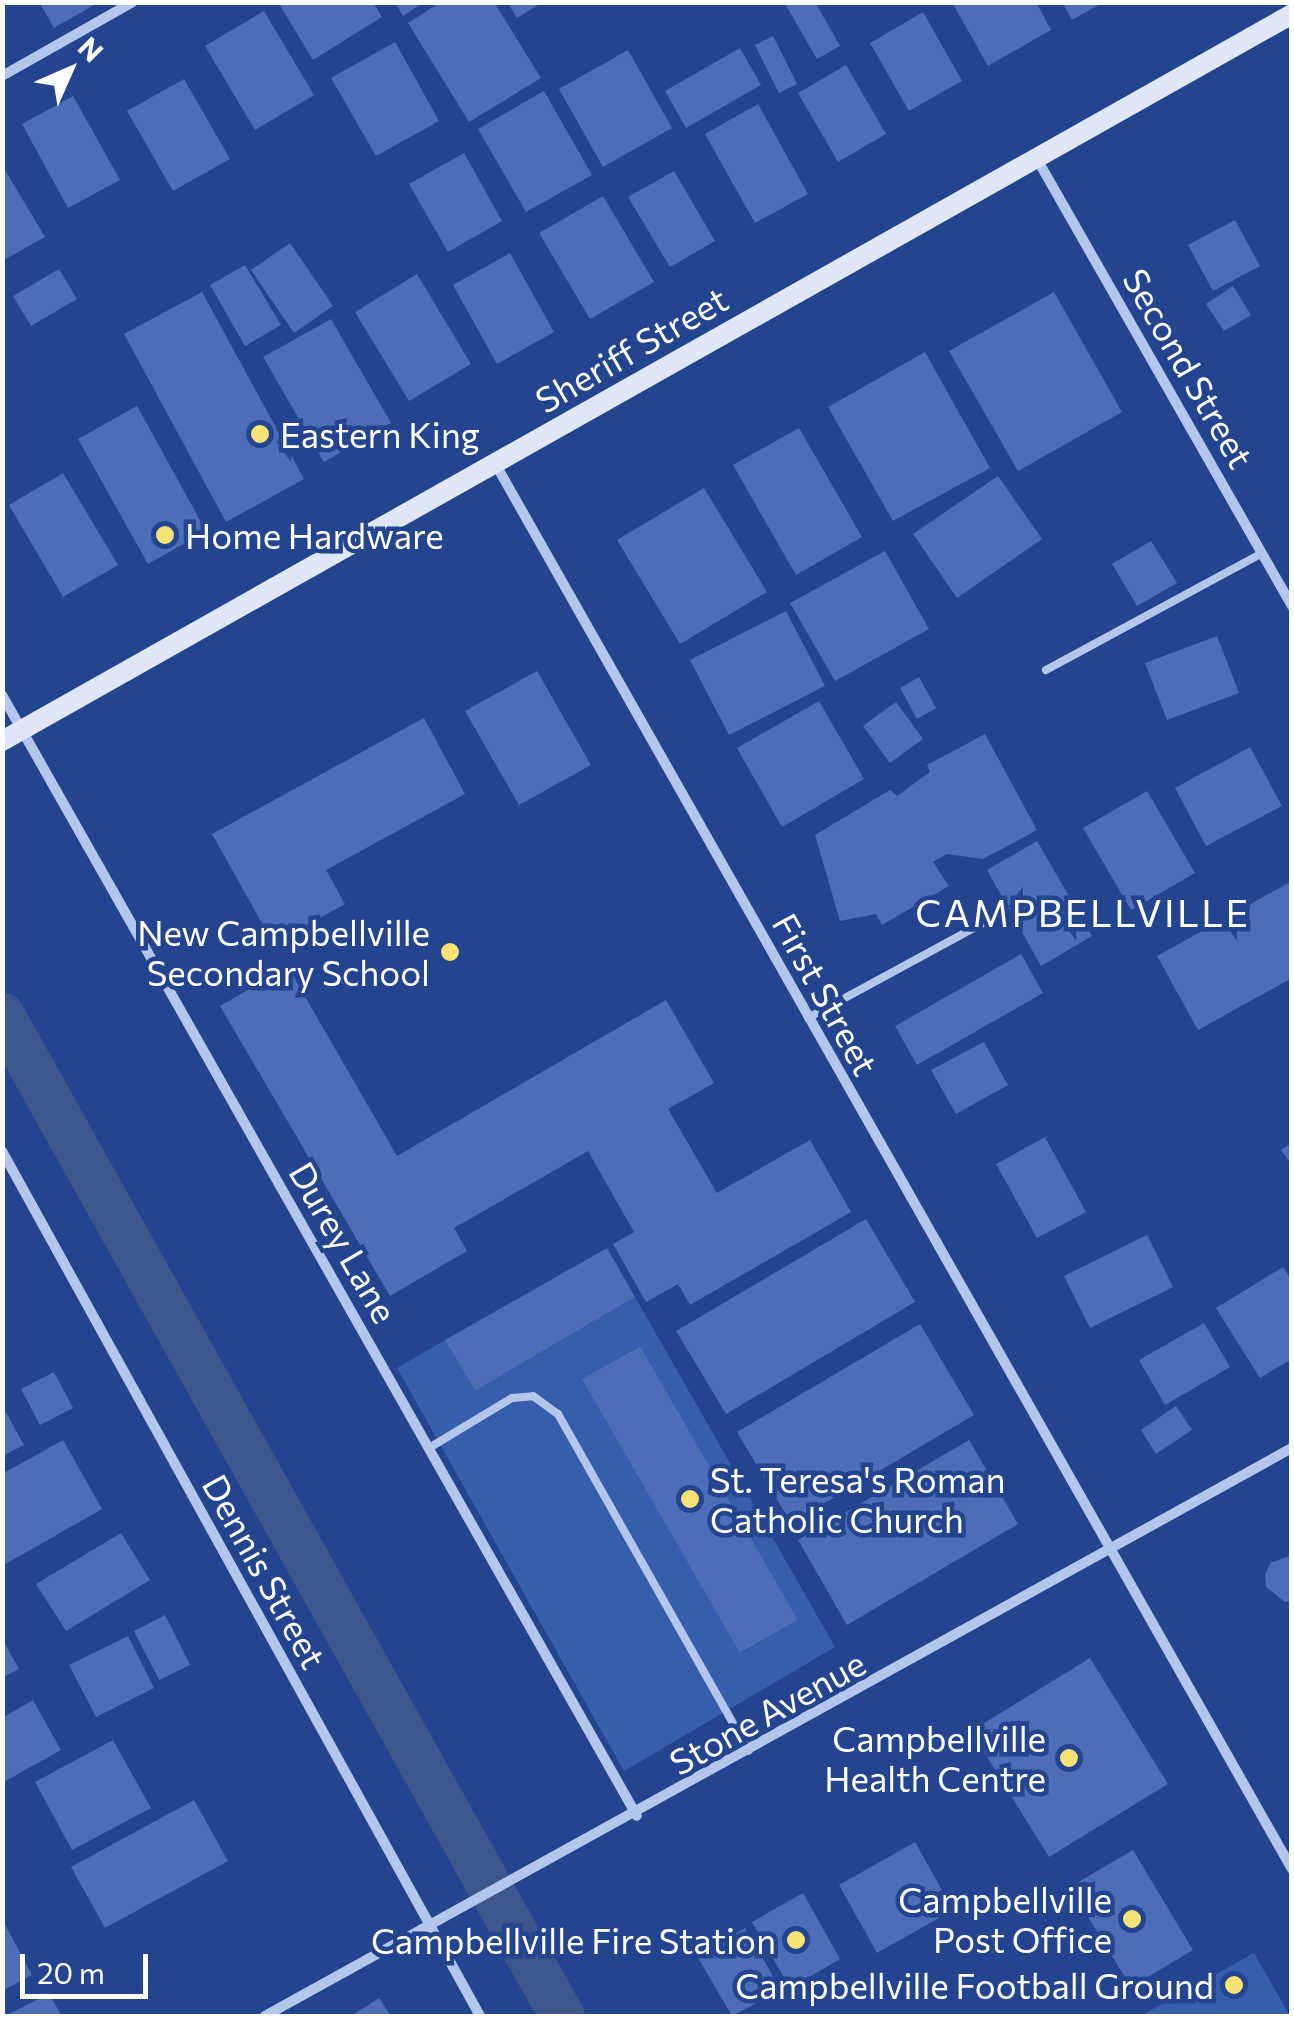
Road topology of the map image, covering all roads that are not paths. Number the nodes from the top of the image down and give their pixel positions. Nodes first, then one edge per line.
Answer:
1 (133, 2) edge
2 (1292, 14) edge
3 (2, 76) edge
4 (1038, 158) junction
5 (496, 465) junction
6 (1262, 552) junction
7 (1292, 606) edge
8 (1046, 670) dead end
9 (2, 695) edge
10 (22, 731) junction
11 (2, 741) edge
12 (990, 919) dead end
13 (808, 1018) junction
14 (2, 1151) edge
15 (429, 1448) junction
16 (1292, 1448) edge
17 (1110, 1550) junction
18 (750, 1753) junction
19 (637, 1816) junction
20 (1292, 1870) edge
21 (430, 1926) junction
22 (266, 2016) edge
23 (480, 2016) edge

1 - 3 street
2 - 4 main road, Sheriff Street
4 - 5 main road, Sheriff Street
4 - 6 street, Second Street
5 - 10 main road, Sheriff Street
5 - 13 street, First Street
6 - 7 street, Second Street
6 - 8 lane
9 - 10 street, Durey Lane
10 - 11 main road, Sheriff Street
10 - 15 street, Durey Lane
12 - 13 lane
13 - 17 street, First Street
14 - 21 street, Dennis Street
15 - 18 lane
15 - 19 street, Durey Lane
16 - 17 street, Stone Avenue
17 - 18 street, Stone Avenue
17 - 20 street, First Street
18 - 19 street, Stone Avenue
19 - 21 street, Stone Avenue
21 - 22 street, Stone Avenue
21 - 23 street, Dennis Street

